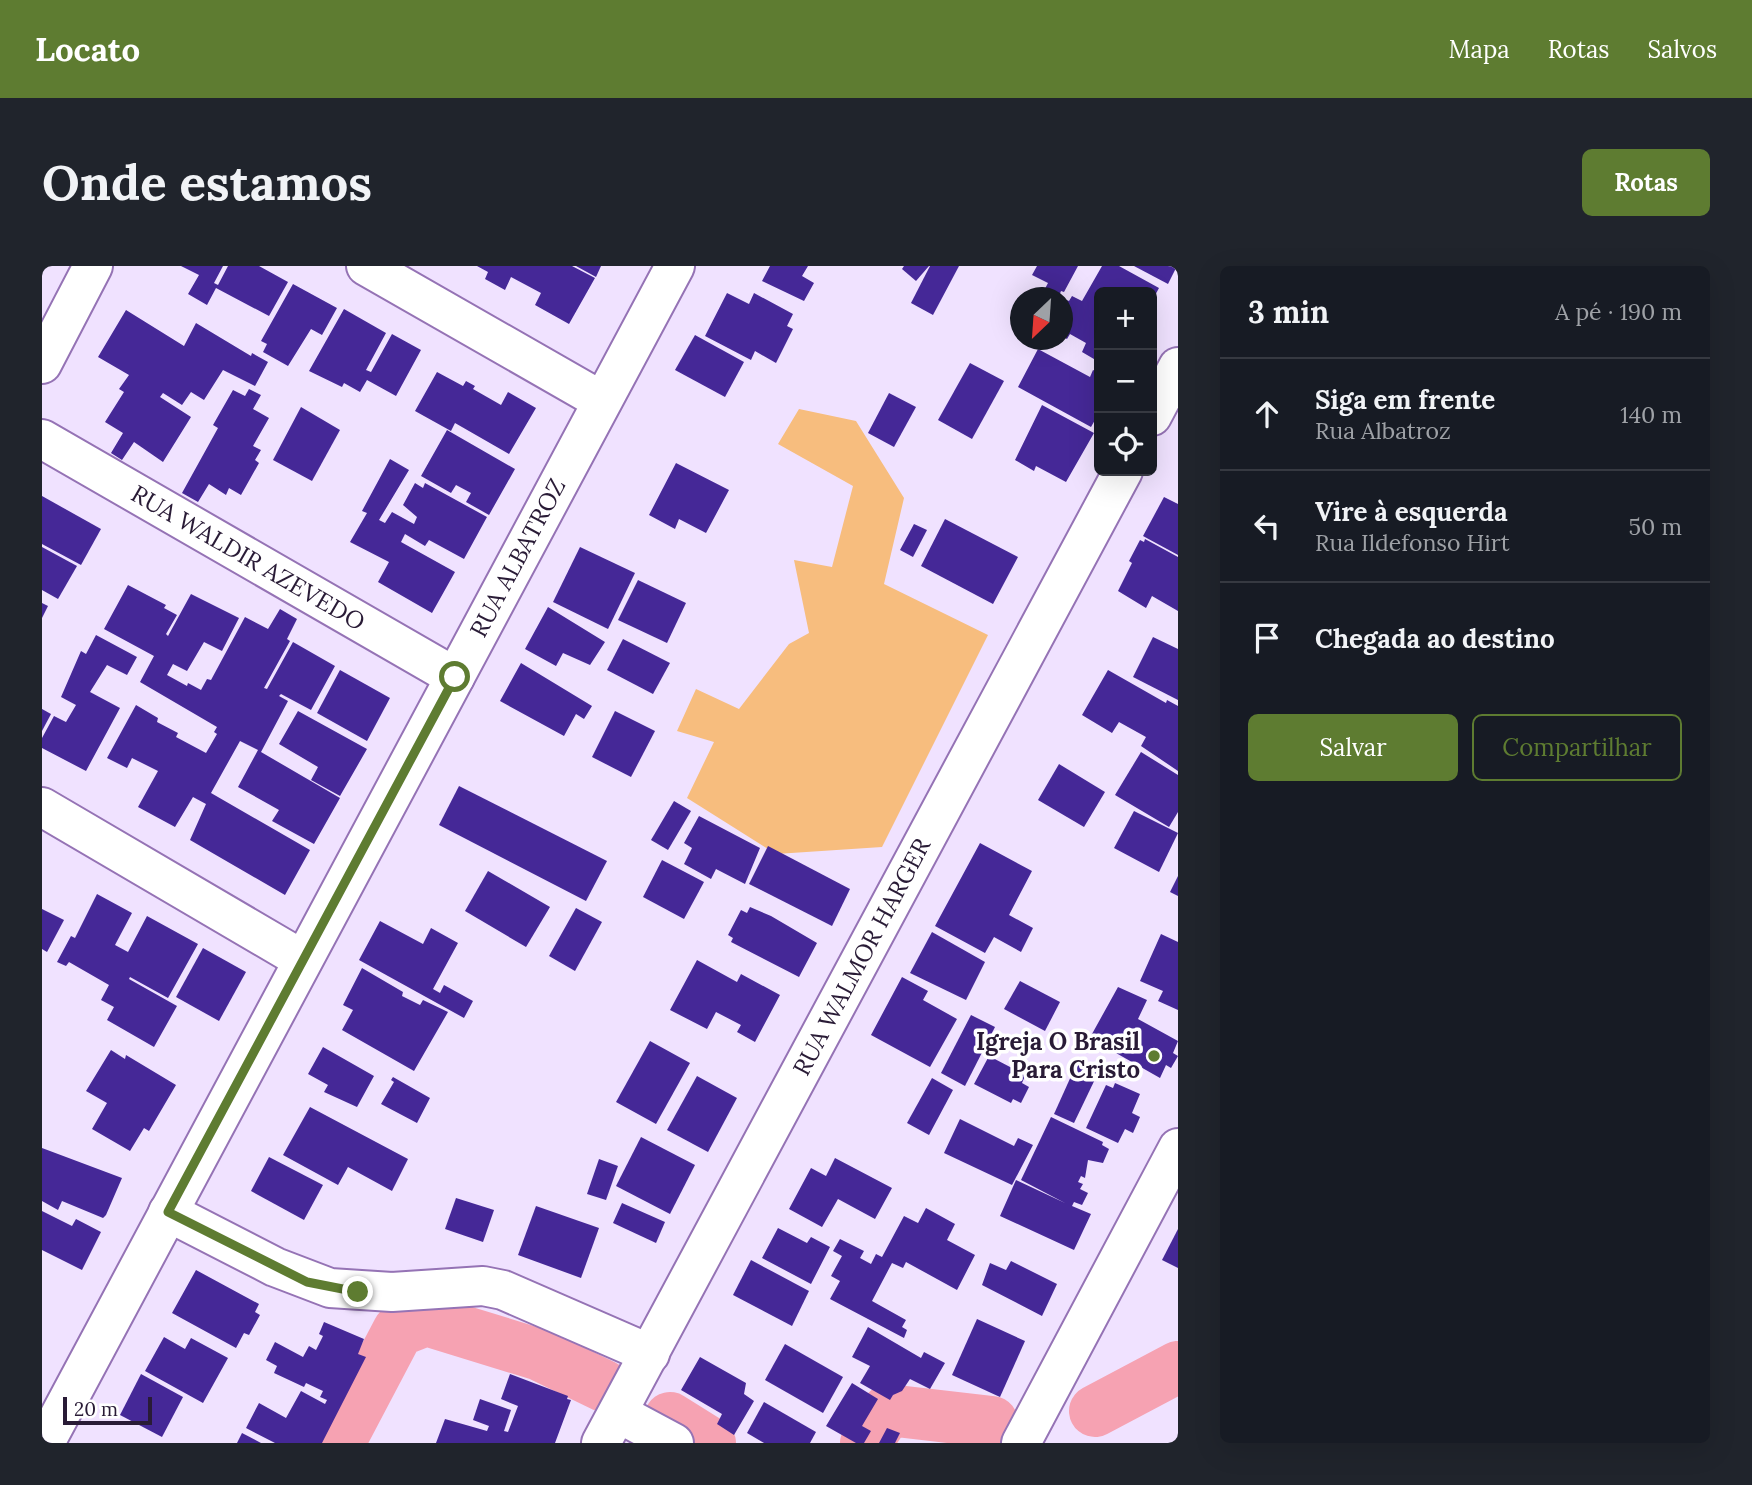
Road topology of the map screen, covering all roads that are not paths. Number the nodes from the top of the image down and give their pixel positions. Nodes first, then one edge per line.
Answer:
1 (93, 266) edge
2 (366, 266) edge
3 (675, 266) edge
4 (42, 364) edge
5 (1178, 367) edge
6 (602, 401) junction
7 (1154, 413) edge
8 (42, 439) edge
9 (1119, 476) edge
10 (455, 677) junction
11 (42, 807) edge
12 (303, 960) junction
13 (1178, 1148) edge
14 (168, 1212) junction
15 (649, 1354) junction
16 (610, 1428) edge
17 (45, 1443) edge
18 (674, 1443) edge
19 (1021, 1443) edge

1 - 4 street
2 - 6 street
3 - 6 street, RUA ALBATROZ
5 - 7 street
6 - 10 street, RUA ALBATROZ
8 - 10 street, RUA WALDIR AZEVEDO
9 - 15 street, RUA WALMOR HARGER
10 - 12 street, RUA ALBATROZ
11 - 12 street
12 - 14 street, RUA ALBATROZ
13 - 19 street
14 - 15 street
14 - 17 street, RUA ALBATROZ
15 - 16 street, RUA WALMOR HARGER
16 - 18 street

